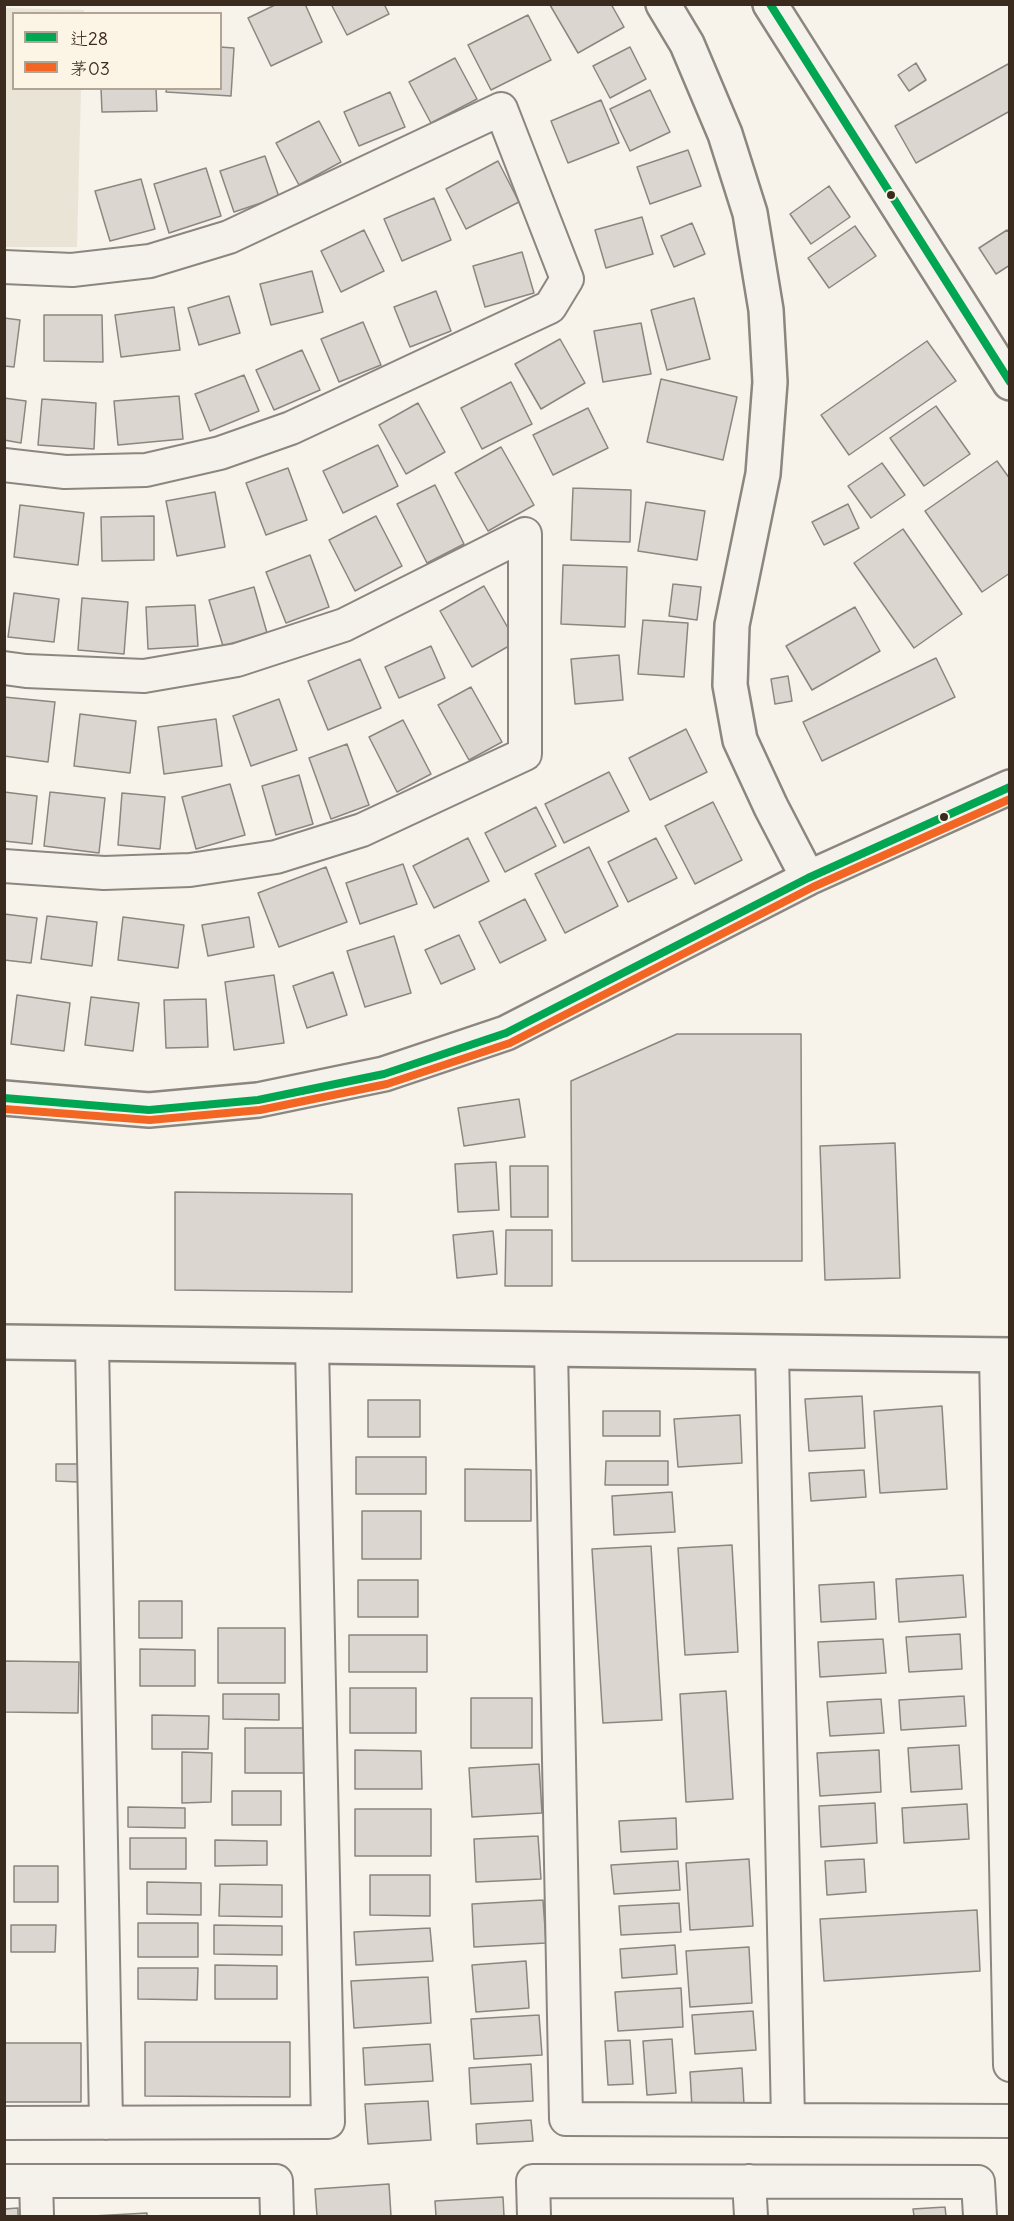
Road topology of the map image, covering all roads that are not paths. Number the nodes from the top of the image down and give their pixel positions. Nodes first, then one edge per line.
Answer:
1 (663, 4) edge
2 (770, 4) edge
3 (4, 267) edge
4 (1010, 383) edge
5 (4, 465) edge
6 (4, 668) edge
7 (1010, 787) edge
8 (4, 866) edge
9 (808, 878) junction
10 (4, 1098) edge
11 (4, 1342) edge
12 (92, 1343) junction
13 (312, 1346) junction
14 (551, 1349) junction
15 (772, 1352) junction
16 (1003, 1355) edge
17 (1010, 2065) edge
18 (788, 2120) junction
19 (1010, 2121) edge
20 (106, 2122) junction
21 (4, 2123) edge
22 (4, 2181) edge
23 (36, 2181) junction
24 (749, 2181) junction
25 (37, 2217) edge
26 (277, 2217) edge
27 (534, 2217) edge
28 (751, 2217) edge
29 (980, 2217) edge

1 - 9 street
2 - 4 street
3 - 5 street
6 - 8 street
7 - 9 street
9 - 10 street
11 - 12 street
12 - 13 street
12 - 20 street
13 - 14 street
13 - 20 street
14 - 15 street
14 - 18 street
15 - 16 street
15 - 18 street
16 - 17 street
18 - 19 street
20 - 21 street
22 - 23 street
23 - 25 street
23 - 26 street
24 - 27 street
24 - 28 street
24 - 29 street

